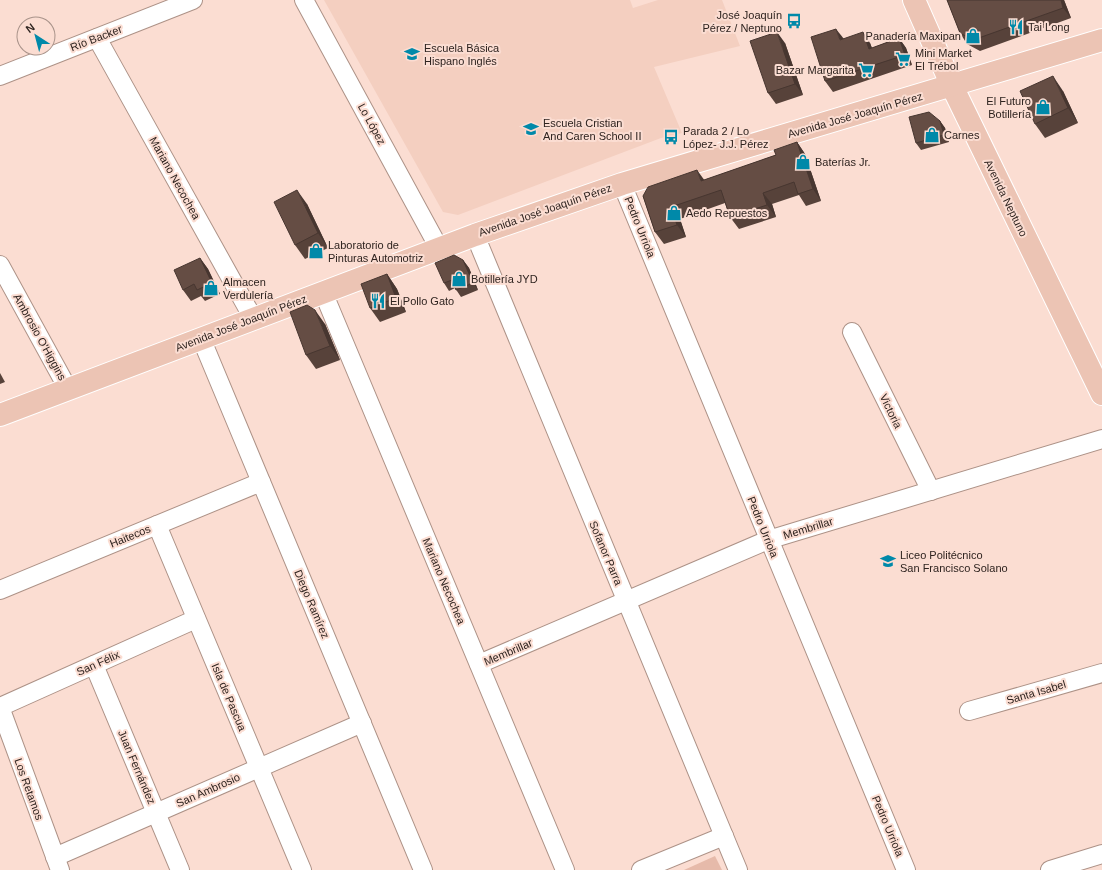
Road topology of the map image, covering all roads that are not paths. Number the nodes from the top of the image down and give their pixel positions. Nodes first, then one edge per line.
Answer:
1 (193, 0) edge
2 (304, 0) edge
3 (914, 0) edge
4 (97, 38) junction
5 (1102, 40) edge
6 (0, 76) edge
7 (952, 86) junction
8 (622, 184) junction
9 (474, 235) junction
10 (439, 248) junction
11 (0, 265) edge
12 (323, 292) junction
13 (253, 318) junction
14 (852, 332) dead end
15 (201, 338) junction
16 (68, 389) junction
17 (1102, 394) edge
18 (0, 414) edge
19 (1102, 439) edge
20 (261, 482) junction
21 (930, 491) junction
22 (157, 525) junction
23 (768, 540) junction
24 (0, 590) edge
25 (627, 601) junction
26 (196, 618) junction
27 (479, 664) junction
28 (94, 665) junction
29 (1102, 673) edge
30 (0, 707) edge
31 (969, 711) dead end
32 (362, 723) junction
33 (259, 768) junction
34 (156, 813) junction
35 (724, 836) junction
36 (1102, 854) edge
37 (57, 864) edge
38 (180, 870) edge
39 (302, 870) edge
40 (423, 870) edge
41 (565, 870) edge
42 (641, 870) edge
43 (738, 870) edge
44 (906, 870) edge
45 (1050, 870) edge

1 - 4 street, Río Backer
2 - 10 street, Lo López
3 - 7 main road, Avenida Neptuno
4 - 6 street, Río Backer
4 - 13 street, Mariano Necochea
5 - 7 main road, Avenida José Joaquín Pérez
7 - 8 main road, Avenida José Joaquín Pérez
7 - 17 main road, Avenida Neptuno
8 - 9 main road, Avenida José Joaquín Pérez
8 - 23 street, Pedro Urriola
9 - 10 main road, Avenida José Joaquín Pérez
9 - 25 street, Sofanor Parra
10 - 12 main road, Avenida José Joaquín Pérez
11 - 16 street, Ambrosio O'Higgins
12 - 13 main road, Avenida José Joaquín Pérez
12 - 27 street, Mariano Necochea
13 - 15 main road, Avenida José Joaquín Pérez
14 - 21 street, Victoria
15 - 16 main road, Avenida José Joaquín Pérez
15 - 20 street, Diego Ramírez
16 - 18 main road, Avenida José Joaquín Pérez
19 - 21 street, Membrillar
20 - 22 street, Haitecos
20 - 32 street, Diego Ramírez
21 - 23 street, Membrillar
22 - 24 street, Haitecos
22 - 26 street, Isla de Pascua
23 - 25 street, Membrillar
23 - 44 street, Pedro Urriola
25 - 27 street, Membrillar
25 - 35 street, Sofanor Parra
26 - 28 street, San Félix
26 - 33 street, Isla de Pascua
27 - 41 street, Mariano Necochea
28 - 30 street, San Félix
28 - 34 street, Juan Fernández
29 - 31 street, Santa Isabel
30 - 37 street, Los Retamos
32 - 33 street, San Ambrosio
32 - 40 street, Diego Ramírez
33 - 34 street, San Ambrosio
33 - 39 street, Isla de Pascua
34 - 37 street, San Ambrosio
34 - 38 street, Juan Fernández
35 - 42 street
35 - 43 street, Sofanor Parra
36 - 45 street

